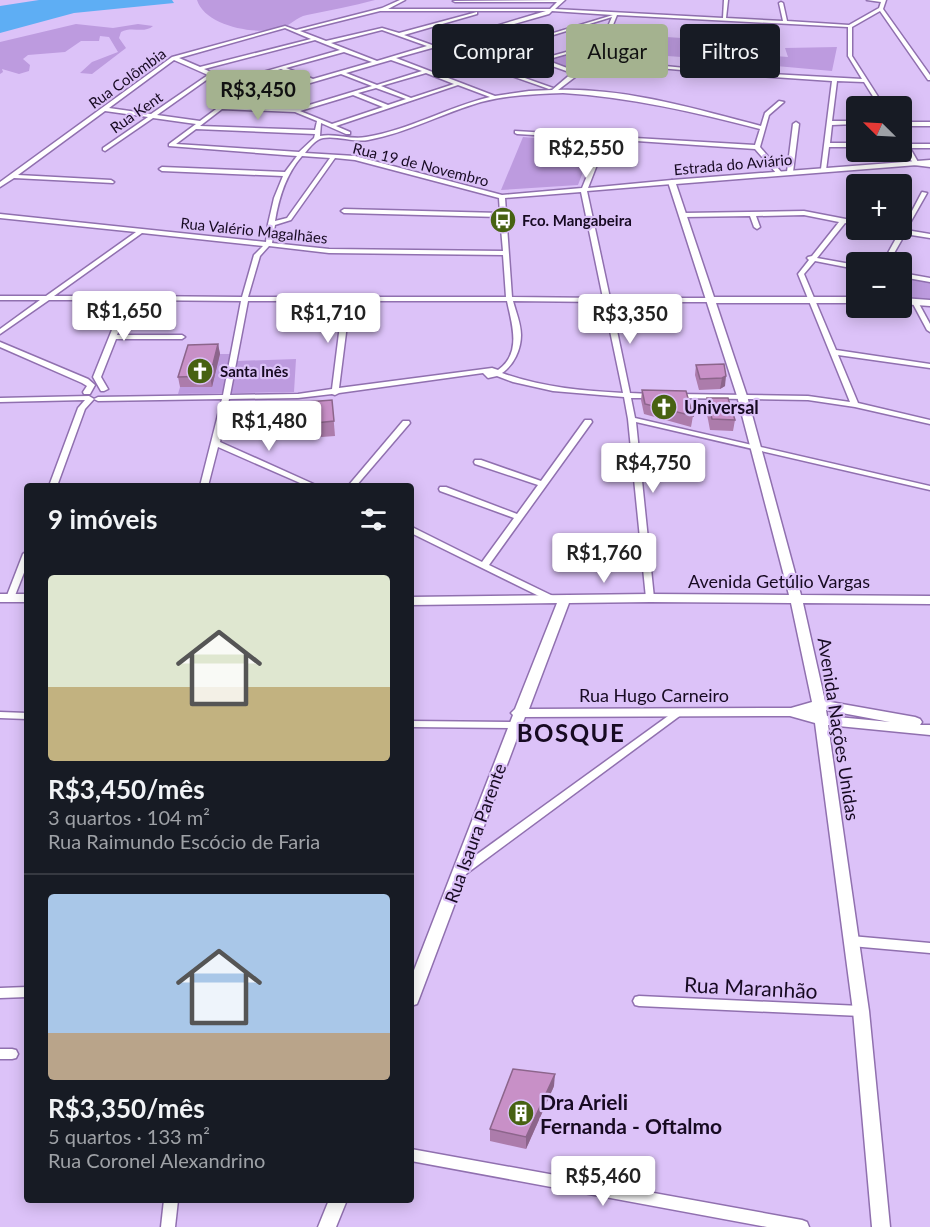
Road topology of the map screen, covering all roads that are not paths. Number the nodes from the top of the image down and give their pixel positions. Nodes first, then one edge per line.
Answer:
1 (403, 0) edge
2 (562, 0) edge
3 (726, 0) edge
4 (868, 0) edge
5 (892, 0) edge
6 (455, 1) edge
7 (884, 1) edge
8 (781, 3) dead end
9 (881, 9) junction
10 (377, 10) junction
11 (550, 10) junction
12 (484, 11) junction
13 (615, 14) junction
14 (724, 17) junction
15 (785, 21) junction
16 (508, 24) edge
17 (611, 24) edge
18 (850, 26) junction
19 (296, 32) junction
20 (554, 33) edge
21 (399, 35) junction
22 (315, 39) junction
23 (326, 43) junction
24 (432, 47) joint
25 (345, 50) junction
26 (174, 58) junction
27 (392, 59) junction
28 (378, 63) junction
29 (668, 67) edge
30 (282, 68) junction
31 (200, 69) junction
32 (425, 72) junction
33 (342, 73) junction
34 (211, 75) junction
35 (520, 78) edge
36 (570, 78) edge
37 (835, 79) junction
38 (930, 79) edge
39 (313, 81) junction
40 (863, 81) junction
41 (228, 83) junction
42 (457, 84) junction
43 (377, 87) junction
44 (245, 90) junction
45 (554, 90) junction
46 (355, 93) junction
47 (261, 96) junction
48 (874, 96) edge
49 (495, 97) junction
50 (409, 99) junction
51 (781, 102) dead end
52 (387, 107) junction
53 (224, 108) junction
54 (104, 109) junction
55 (293, 111) junction
56 (152, 115) junction
57 (319, 122) junction
58 (830, 123) junction
59 (846, 123) edge
60 (796, 124) dead end
61 (912, 124) edge
62 (930, 124) edge
63 (198, 125) junction
64 (330, 126) junction
65 (761, 128) junction
66 (342, 131) junction
67 (517, 132) dead end
68 (317, 135) junction
69 (335, 135) junction
70 (605, 137) junction
71 (364, 140) junction
72 (828, 145) junction
73 (846, 145) edge
74 (912, 146) edge
75 (930, 146) edge
76 (757, 147) junction
77 (105, 149) dead end
78 (298, 153) junction
79 (334, 156) junction
80 (912, 158) edge
81 (916, 164) junction
82 (930, 164) edge
83 (162, 169) dead end
84 (824, 169) junction
85 (790, 172) junction
86 (779, 173) junction
87 (286, 174) junction
88 (13, 176) junction
89 (111, 182) dead end
90 (672, 182) junction
91 (0, 186) edge
92 (584, 191) junction
93 (924, 193) dead end
94 (502, 197) junction
95 (344, 211) dead end
96 (912, 213) edge
97 (503, 214) junction
98 (752, 214) junction
99 (684, 215) junction
100 (0, 216) edge
101 (843, 221) junction
102 (846, 222) edge
103 (271, 224) junction
104 (757, 227) dead end
105 (140, 232) junction
106 (912, 233) edge
107 (930, 236) edge
108 (266, 246) junction
109 (506, 253) junction
110 (810, 258) junction
111 (846, 265) edge
112 (912, 277) edge
113 (930, 280) edge
114 (47, 297) junction
115 (129, 297) junction
116 (245, 297) junction
117 (0, 298) edge
118 (509, 298) junction
119 (347, 299) junction
120 (608, 299) junction
121 (809, 299) junction
122 (710, 300) junction
123 (846, 300) edge
124 (912, 302) edge
125 (915, 302) junction
126 (930, 303) edge
127 (930, 330) edge
128 (0, 332) edge
129 (113, 337) junction
130 (182, 338) dead end
131 (0, 344) edge
132 (834, 352) junction
133 (930, 366) edge
134 (492, 374) junction
135 (91, 379) junction
136 (106, 390) junction
137 (335, 393) junction
138 (226, 396) junction
139 (627, 396) junction
140 (661, 396) edge
141 (673, 396) edge
142 (742, 396) junction
143 (90, 397) junction
144 (0, 400) edge
145 (138, 400) junction
146 (855, 405) junction
147 (632, 419) junction
148 (588, 422) dead end
149 (930, 422) edge
150 (406, 423) dead end
151 (214, 442) junction
152 (755, 448) junction
153 (478, 462) dead end
154 (54, 483) edge
155 (205, 483) edge
156 (307, 483) edge
157 (355, 483) edge
158 (543, 484) junction
159 (930, 488) edge
160 (443, 489) dead end
161 (518, 517) junction
162 (414, 531) edge
163 (24, 560) edge
164 (484, 564) junction
165 (5, 598) edge
166 (24, 598) edge
167 (650, 598) junction
168 (557, 599) junction
169 (796, 600) junction
170 (930, 600) edge
171 (414, 601) edge
172 (820, 712) junction
173 (678, 713) junction
174 (0, 715) edge
175 (24, 716) edge
176 (517, 719) junction
177 (414, 724) edge
178 (930, 729) edge
179 (462, 871) junction
180 (850, 941) junction
181 (930, 948) edge
182 (414, 991) edge
183 (24, 992) edge
184 (0, 993) edge
185 (639, 1001) dead end
186 (861, 1011) junction
187 (414, 1156) edge
188 (171, 1203) edge
189 (337, 1203) edge
190 (168, 1227) edge
191 (327, 1227) edge
192 (802, 1227) edge
193 (881, 1227) edge

1 - 10 street
2 - 6 street
2 - 11 street
3 - 14 street
4 - 7 street
5 - 7 street
7 - 9 street
8 - 15 street
9 - 18 street
9 - 38 street
10 - 12 street
10 - 19 street
11 - 12 street
11 - 13 street
11 - 16 street
12 - 21 street
13 - 14 street
13 - 17 street
13 - 20 street
14 - 15 street
15 - 18 street
18 - 40 street
19 - 22 street
19 - 26 street, Rua Colômbia
21 - 23 street
21 - 24 street
22 - 23 street
22 - 31 street
23 - 25 street
24 - 27 street
25 - 28 street
25 - 30 street
26 - 31 street
26 - 54 street, Rua Colômbia
27 - 28 street
27 - 32 street
28 - 33 street
29 - 37 street
30 - 39 street
30 - 41 street
31 - 34 street
32 - 42 street
32 - 43 street
33 - 39 street
33 - 43 street
34 - 41 street
34 - 56 street, Rua Kent
35 - 45 street
36 - 45 street
37 - 40 street
37 - 58 street
39 - 47 street
40 - 48 street
41 - 44 street
42 - 49 street
42 - 50 street
43 - 46 street
43 - 50 street
44 - 47 street
44 - 53 street
45 - 49 street
45 - 65 street
46 - 52 street
46 - 55 street
47 - 55 street
49 - 71 street
50 - 52 street
51 - 65 street
52 - 64 street
53 - 55 street
53 - 63 street
54 - 56 street
54 - 88 street, Rua Colômbia
55 - 57 street
56 - 63 street
56 - 77 street, Rua Kent
57 - 64 street
57 - 68 street
58 - 59 street
58 - 72 street
60 - 85 street
61 - 62 street
63 - 68 street
63 - 78 street, Rua 19 de Novembro
64 - 66 street
65 - 76 street
66 - 69 street
66 - 71 street
67 - 70 street
68 - 69 street
68 - 78 street
69 - 71 street
70 - 76 street
70 - 92 street
72 - 73 street
72 - 84 street
74 - 75 street
76 - 86 street
78 - 79 street, Rua 19 de Novembro
78 - 87 street
79 - 94 street, Rua 19 de Novembro
79 - 103 street
80 - 81 street
81 - 82 street, Estrada do Aviário
81 - 84 street, Estrada do Aviário
83 - 87 street
84 - 85 street, Estrada do Aviário
85 - 86 street, Estrada do Aviário
86 - 90 street, Estrada do Aviário
87 - 103 street
88 - 89 street
88 - 91 street, Rua Colômbia
90 - 92 street, Estrada do Aviário
90 - 99 street, Avenida Nações Unidas
92 - 94 street, Estrada do Aviário
92 - 120 street
93 - 96 street
94 - 97 street
95 - 97 street
97 - 109 street
98 - 99 street
98 - 101 street
98 - 104 street
99 - 122 street, Avenida Nações Unidas
100 - 105 street, Rua Valério Magalhães
101 - 102 street
101 - 110 street
103 - 108 street
105 - 108 street, Rua Valério Magalhães
105 - 114 street
106 - 107 street
108 - 109 street, Rua Valério Magalhães
108 - 116 street
109 - 118 street
110 - 111 street
110 - 121 street
112 - 113 street
114 - 115 street
114 - 117 street
114 - 128 street
115 - 116 street
115 - 129 street
116 - 119 street
116 - 138 street
118 - 119 street
118 - 120 street
118 - 134 street
119 - 137 street
120 - 122 street
120 - 139 street
121 - 122 street
121 - 123 street
121 - 132 street
122 - 142 street, Avenida Nações Unidas
124 - 125 street
125 - 126 street
125 - 127 street
129 - 130 street
129 - 135 street
131 - 135 street
132 - 133 street
132 - 146 street
134 - 137 street
134 - 139 street
135 - 136 street
135 - 143 street
136 - 143 street
136 - 143 street
136 - 145 street
137 - 138 street
138 - 145 street
138 - 151 street
139 - 140 street
139 - 147 street
141 - 142 street
142 - 146 street
142 - 152 street, Avenida Nações Unidas
143 - 144 street
143 - 145 street
143 - 154 street
146 - 149 street
147 - 152 street
147 - 167 street
148 - 158 street
150 - 157 street
151 - 155 street
151 - 156 street
152 - 159 street
152 - 169 street, Avenida Nações Unidas
153 - 158 street
158 - 161 street
160 - 161 street
161 - 164 street
162 - 164 street
163 - 165 street
164 - 168 street
165 - 166 street
167 - 168 street, Avenida Getúlio Vargas
167 - 169 street, Avenida Getúlio Vargas
168 - 171 street, Avenida Getúlio Vargas
168 - 176 street, Rua Isaura Parente
169 - 170 street, Avenida Getúlio Vargas
169 - 172 street, Avenida Nações Unidas
172 - 173 street, Rua Hugo Carneiro
172 - 178 street, Rua Hugo Carneiro
172 - 180 street, Avenida Nações Unidas
173 - 176 street, Rua Hugo Carneiro
173 - 179 street
174 - 175 street
176 - 177 street, Rua Hugo Carneiro
176 - 179 street, Rua Isaura Parente
179 - 182 street, Rua Isaura Parente
180 - 181 street
180 - 186 street, Avenida Nações Unidas
183 - 184 street
185 - 186 street, Rua Maranhão
186 - 193 street, Avenida Nações Unidas
187 - 192 street
188 - 190 street
189 - 191 street

